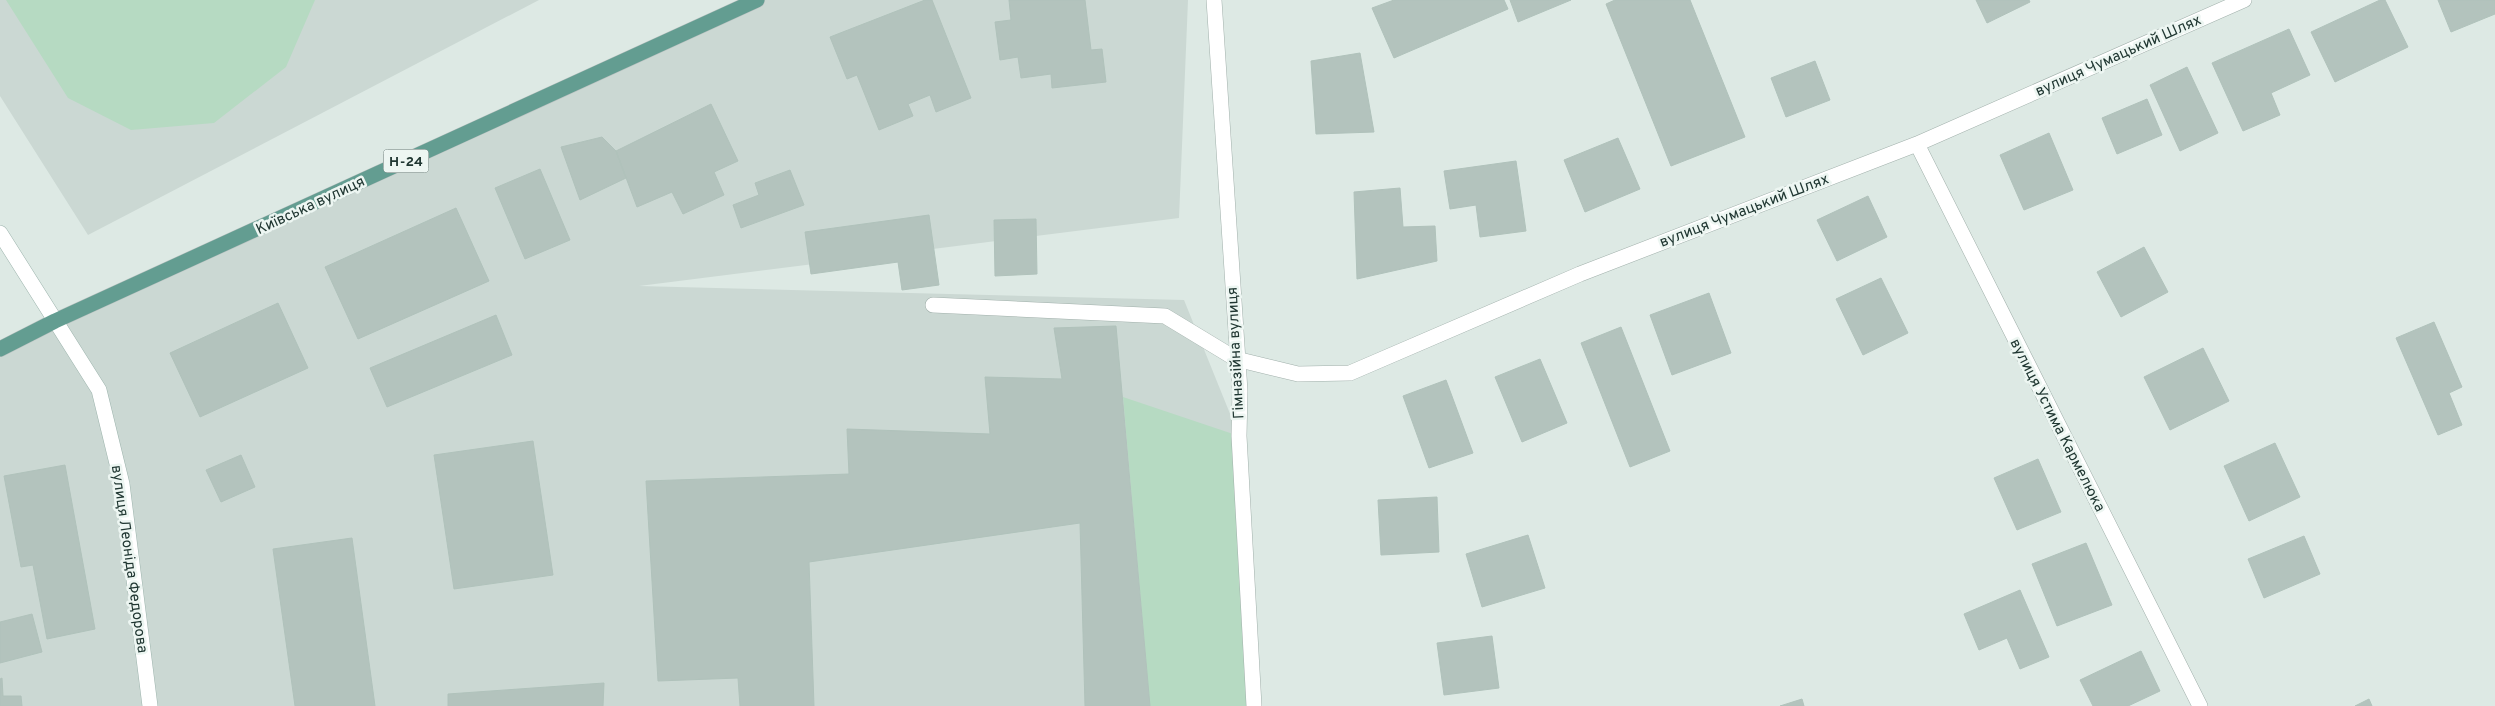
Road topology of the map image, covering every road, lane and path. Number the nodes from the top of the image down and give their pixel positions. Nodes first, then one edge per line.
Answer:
1 (757, 0) edge
2 (1214, 0) edge
3 (2244, 0) edge
4 (1917, 144) junction
5 (0, 233) edge
6 (933, 306) dead end
7 (55, 321) junction
8 (0, 349) edge
9 (1236, 359) junction
10 (150, 706) edge
11 (1254, 706) edge
12 (2200, 706) edge

1 - 7 main road, Київська вулиця / Н-24
2 - 9 street, Гімназійна вулиця
3 - 4 street, вулиця Чумацький Шлях
4 - 9 street, вулиця Чумацький Шлях
4 - 12 street, вулиця Устима Кармелюка
5 - 7 street, вулиця Леоніда Федорова
6 - 9 street, вулиця Чумацький Шлях
7 - 8 main road, Київська вулиця / Н-24
7 - 10 street, вулиця Леоніда Федорова
9 - 11 street, Гімназійна вулиця

